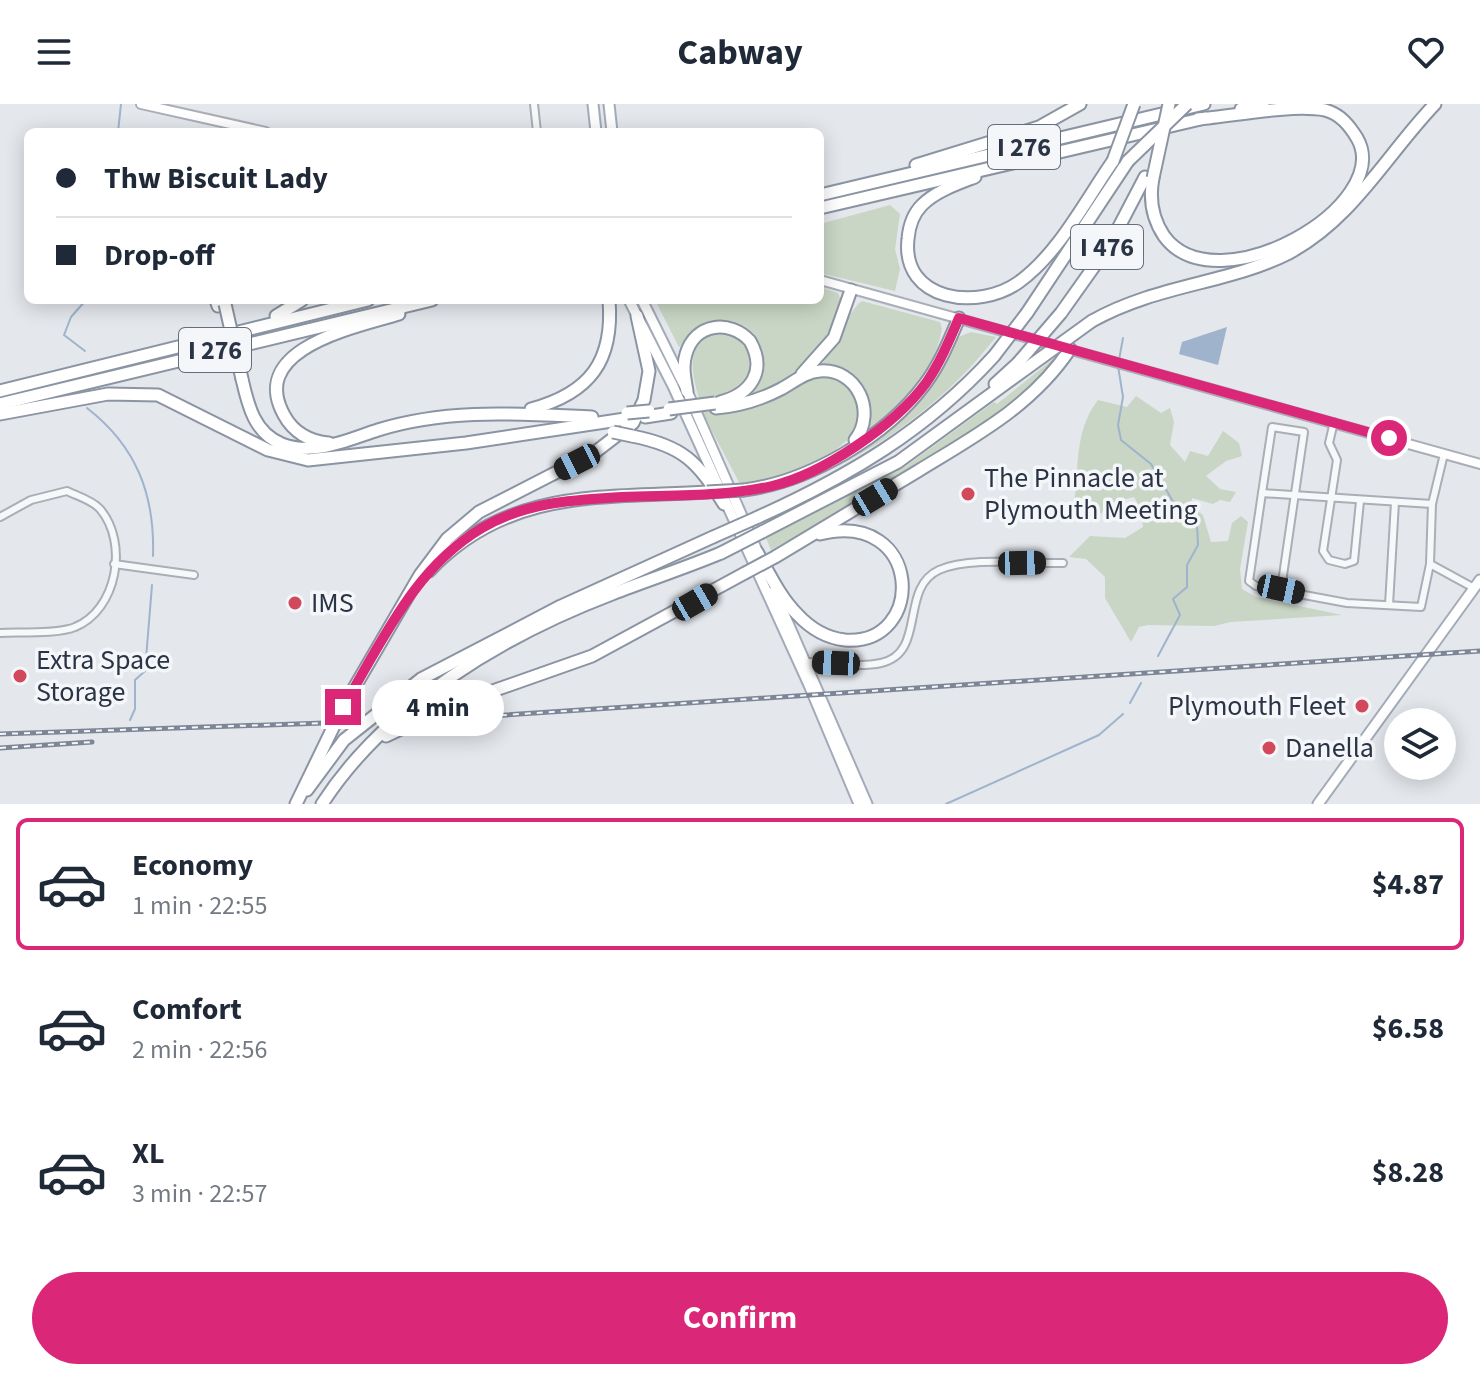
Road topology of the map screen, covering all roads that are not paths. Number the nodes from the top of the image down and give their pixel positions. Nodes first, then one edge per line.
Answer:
1 (141, 104) edge
2 (534, 104) edge
3 (593, 104) edge
4 (609, 104) edge
5 (1080, 104) edge
6 (1134, 104) edge
7 (1167, 104) edge
8 (1187, 104) edge
9 (1204, 104) edge
10 (1263, 104) edge
11 (1435, 104) edge
12 (1198, 119) junction
13 (217, 122) junction
14 (234, 128) edge
15 (246, 128) edge
16 (537, 128) edge
17 (596, 128) edge
18 (612, 128) edge
19 (1113, 161) junction
20 (1013, 162) junction
21 (1149, 177) junction
22 (844, 189) junction
23 (824, 194) edge
24 (824, 207) edge
25 (1087, 219) junction
26 (824, 281) edge
27 (851, 290) junction
28 (221, 304) edge
29 (297, 304) edge
30 (352, 304) edge
31 (415, 304) edge
32 (432, 304) edge
33 (609, 304) edge
34 (631, 304) edge
35 (644, 304) edge
36 (637, 316) junction
37 (959, 318) junction
38 (208, 339) junction
39 (1070, 349) junction
40 (1022, 365) junction
41 (239, 379) junction
42 (796, 380) junction
43 (0, 391) edge
44 (687, 391) junction
45 (0, 404) edge
46 (715, 406) junction
47 (523, 412) junction
48 (0, 414) edge
49 (626, 416) junction
50 (1334, 422) junction
51 (547, 430) junction
52 (345, 440) junction
53 (1444, 454) junction
54 (839, 456) junction
55 (292, 457) junction
56 (1480, 464) edge
57 (1262, 493) junction
58 (1296, 497) junction
59 (1331, 500) junction
60 (1360, 501) junction
61 (1395, 502) junction
62 (724, 504) junction
63 (1432, 504) junction
64 (0, 517) edge
65 (797, 543) junction
66 (757, 552) junction
67 (1063, 563) dead end
68 (114, 564) junction
69 (1430, 564) junction
70 (194, 575) dead end
71 (1477, 584) edge
72 (1281, 589) junction
73 (408, 596) junction
74 (1389, 605) junction
75 (562, 611) junction
76 (0, 633) edge
77 (806, 662) junction
78 (366, 748) junction
79 (298, 804) edge
80 (322, 804) edge
81 (859, 804) edge
82 (867, 804) edge
83 (1318, 804) edge

1 - 13 main road
2 - 16 street
3 - 17 main road
4 - 18 main road
5 - 22 highway
6 - 19 highway, I 476, bridge
7 - 21 highway, bridge
8 - 25 highway, bridge
9 - 22 highway, I 276
10 - 12 highway, I 276
11 - 40 highway, bridge
12 - 20 highway, I 276
12 - 21 highway
13 - 14 main road
13 - 15 main road
19 - 20 highway
19 - 25 highway, I 476
20 - 24 highway, I 276
21 - 40 highway, I 476, bridge
22 - 23 highway, I 276
25 - 75 highway, I 476, bridge
26 - 27 main road
27 - 37 main road
27 - 42 highway
28 - 41 highway
29 - 38 highway
30 - 38 highway, I 276
31 - 45 highway, I 276
32 - 52 highway
33 - 47 highway
34 - 36 main road
35 - 44 main road
36 - 62 main road
36 - 73 highway
37 - 39 main road
37 - 54 highway
38 - 43 highway, I 276
39 - 50 main road
39 - 65 highway
40 - 75 highway, I 476, bridge
41 - 52 highway
41 - 55 highway
42 - 46 highway
42 - 54 highway
44 - 46 highway
44 - 66 main road
46 - 49 highway, bridge
47 - 49 highway
47 - 52 highway
48 - 55 highway
49 - 51 highway
50 - 53 main road
50 - 59 street
51 - 55 highway
51 - 62 highway, bridge
53 - 56 main road
53 - 63 street
54 - 73 highway, bridge
57 - 58 street
57 - 58 street
57 - 72 street
58 - 59 street
58 - 72 street
59 - 60 street
59 - 60 street
60 - 61 street
61 - 63 street
61 - 74 street
62 - 81 main road
63 - 69 street
64 - 68 street
65 - 66 highway
65 - 78 highway, bridge
66 - 77 main road
67 - 77 street
68 - 70 street
68 - 76 street
69 - 71 street
69 - 74 street
71 - 83 main road
72 - 74 street
73 - 79 highway
75 - 78 highway, I 476
75 - 79 highway, I 476
77 - 82 main road
78 - 80 highway, I 476

